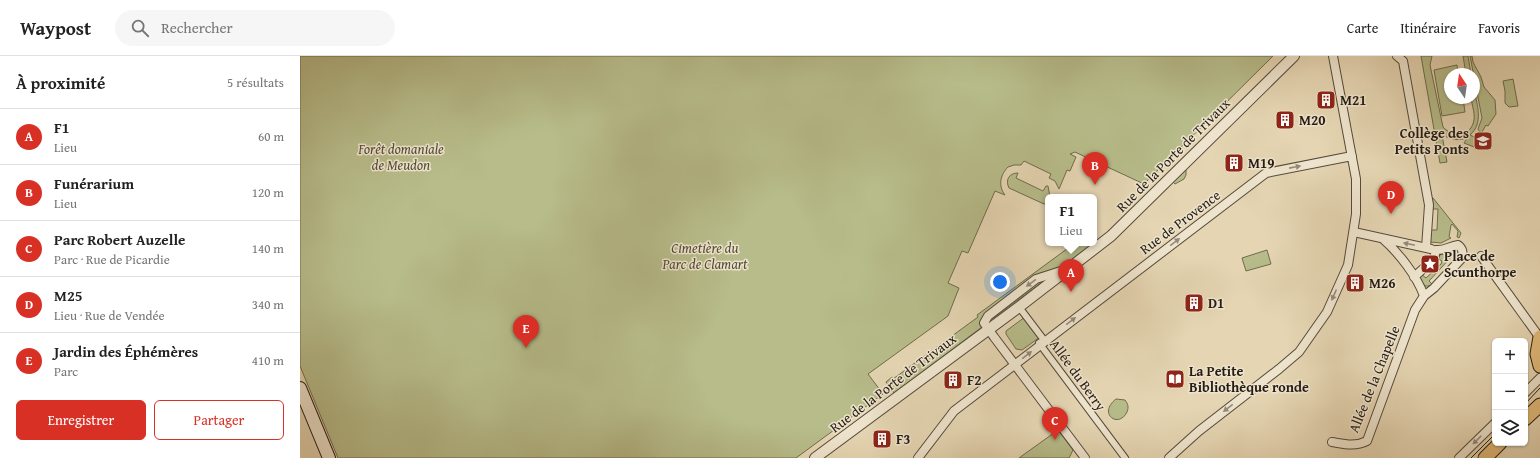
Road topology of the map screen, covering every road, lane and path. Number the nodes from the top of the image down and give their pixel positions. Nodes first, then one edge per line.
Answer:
1 (1294, 56) edge
2 (1333, 56) edge
3 (1397, 56) edge
4 (1352, 156) junction
5 (1354, 232) junction
6 (1383, 239) junction
7 (1426, 248) junction
8 (1436, 250) junction
9 (1481, 256) dead end
10 (1068, 269) junction
11 (1414, 277) junction
12 (1424, 296) junction
13 (1019, 306) junction
14 (988, 330) junction
15 (1540, 337) edge
16 (1040, 345) junction
17 (1014, 365) junction
18 (1540, 366) edge
19 (1540, 378) edge
20 (300, 388) edge
21 (1528, 390) edge
22 (1540, 405) edge
23 (1528, 416) edge
24 (1492, 426) edge
25 (1332, 442) dead end
26 (1497, 446) edge
27 (329, 458) edge
28 (816, 458) edge
29 (918, 458) edge
30 (1085, 458) edge
31 (1125, 458) edge
32 (1169, 458) edge
33 (1459, 458) edge
34 (1485, 458) edge

1 - 10 street, Rue de la Porte de Trivaux
2 - 4 street
3 - 7 street
4 - 5 street
16 -> 4 street, Rue de Provence
5 - 6 street
5 -> 32 street
7 -> 6 street
6 - 11 street
7 - 8 street
8 - 11 street
8 - 12 street
9 - 15 street
10 - 13 street, Rue de la Porte de Trivaux
10 -> 14 street, Rue de la Porte de Trivaux
11 - 12 street
12 - 25 street, Allée de la Chapelle
13 - 14 street, Rue de la Porte de Trivaux
13 - 16 street, Allée du Berry
14 - 17 street
14 - 28 street, Rue de la Porte de Trivaux
15 - 18 main road
17 -> 16 street, Rue de Provence
16 - 31 street, Allée du Berry
17 - 29 street, Rue de Provence
17 - 30 street
19 - 21 street
20 - 27 main road
22 - 23 main road
24 -> 33 street
26 - 34 main road

